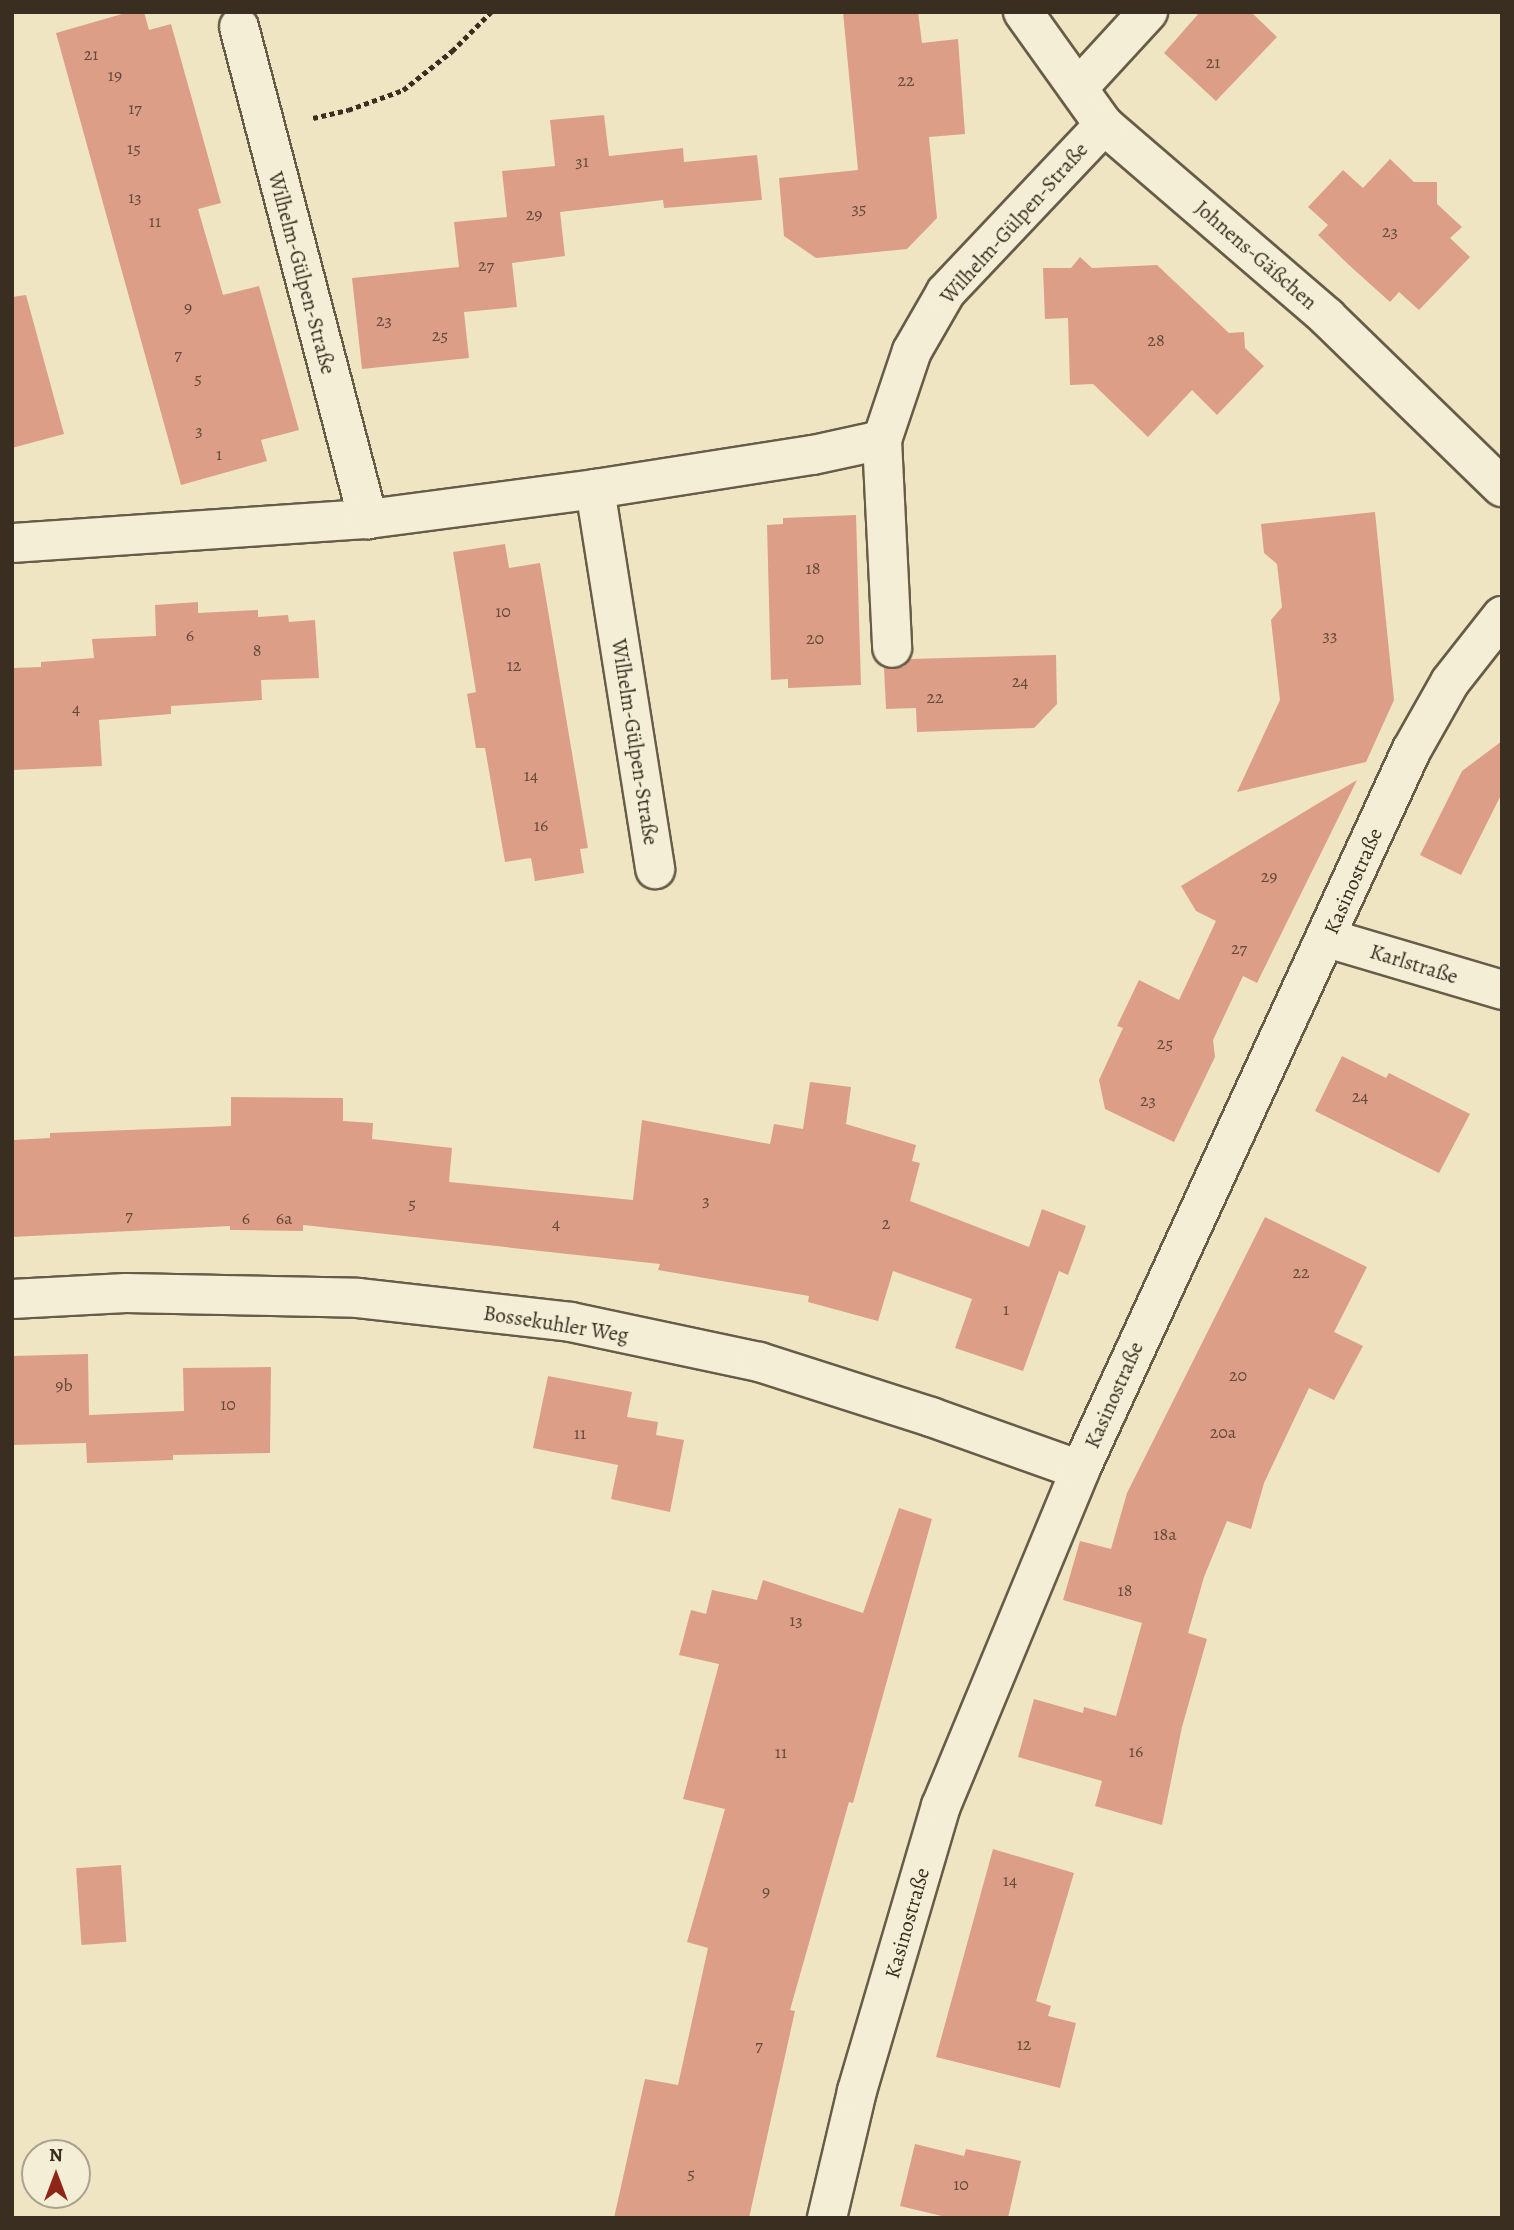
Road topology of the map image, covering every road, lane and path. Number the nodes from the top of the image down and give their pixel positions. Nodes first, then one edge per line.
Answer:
1 (491, 12) edge
2 (1023, 12) edge
3 (1148, 12) edge
4 (239, 27) dead end
5 (1079, 88) junction
6 (1104, 125) junction
7 (264, 129) junction
8 (882, 440) junction
9 (1502, 488) edge
10 (595, 489) junction
11 (368, 519) junction
12 (12, 543) edge
13 (1502, 616) edge
14 (892, 648) dead end
15 (655, 869) dead end
16 (1327, 939) junction
17 (1502, 990) edge
18 (12, 1299) edge
19 (1080, 1470) junction
20 (827, 2218) edge

1 - 7 path
2 - 5 street, Johnens-Gäßchen
3 - 5 street
4 - 7 street, Wilhelm-Gülpen-Straße
5 - 6 street, Johnens-Gäßchen
6 - 8 street, Wilhelm-Gülpen-Straße
6 - 9 street, Johnens-Gäßchen
7 - 11 street, Wilhelm-Gülpen-Straße
8 - 10 street
8 - 14 street, Wilhelm-Gülpen-Straße
10 - 11 street
10 - 15 street, Wilhelm-Gülpen-Straße
11 - 12 street
13 - 16 street, Kasinostraße
16 - 17 street, Karlstraße
16 - 19 street, Kasinostraße
18 - 19 street, Bossekuhler Weg
19 - 20 street, Kasinostraße

